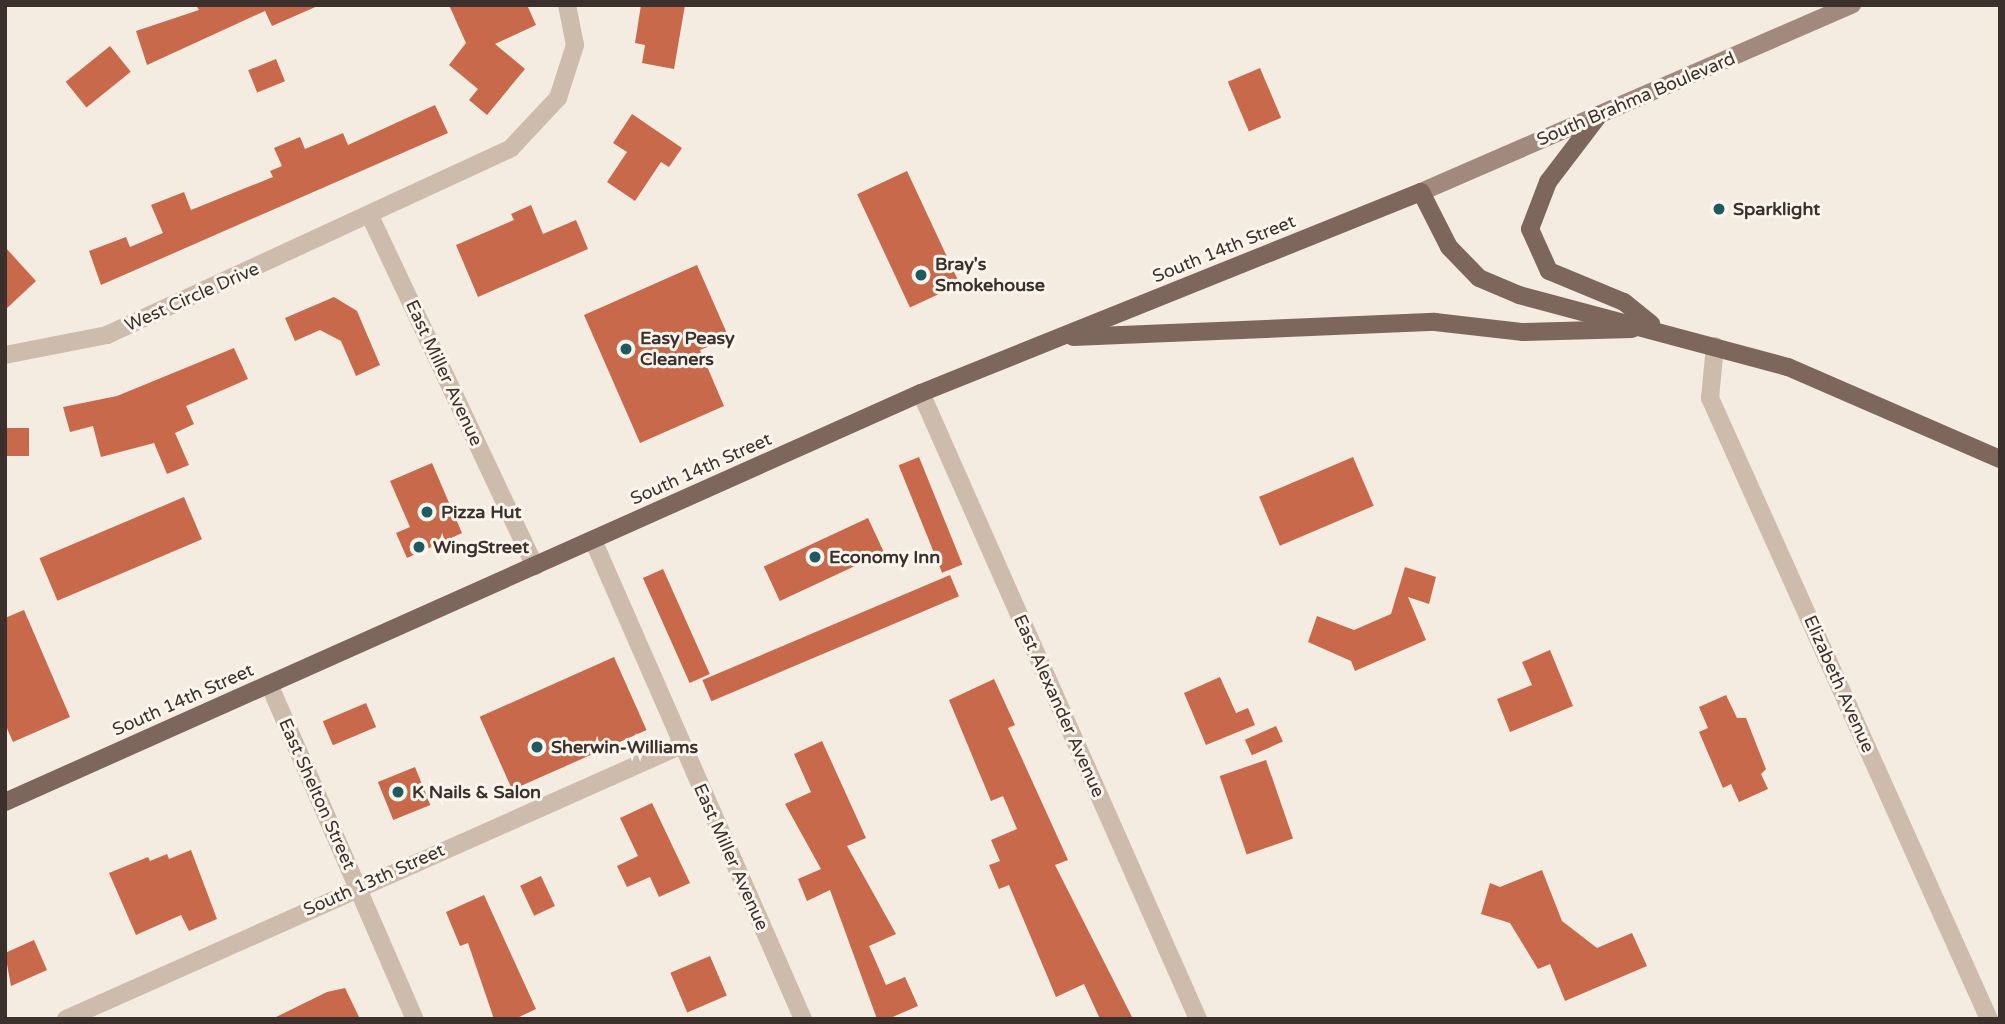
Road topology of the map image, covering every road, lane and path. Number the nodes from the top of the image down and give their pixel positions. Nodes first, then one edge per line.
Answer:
1 (567, 5) edge
2 (1852, 5) edge
3 (1599, 115) junction
4 (1421, 192) junction
5 (371, 218) junction
6 (1657, 329) junction
7 (1060, 337) junction
8 (1715, 346) junction
9 (5, 355) edge
10 (921, 393) junction
11 (2000, 459) edge
12 (593, 540) junction
13 (535, 566) junction
14 (269, 684) junction
15 (682, 745) junction
16 (5, 802) edge
17 (357, 887) junction
18 (66, 1019) edge
19 (415, 1019) edge
20 (803, 1019) edge
21 (1198, 1019) edge
22 (1989, 1019) edge

1 - 5 street, West Circle Drive
2 - 3 main road, South Brahma Boulevard
3 - 4 main road, South Brahma Boulevard
3 - 6 main road
4 - 6 main road
4 - 7 main road, South 14th Street
5 - 9 street, West Circle Drive
5 - 13 street, East Miller Avenue
6 - 7 main road
6 - 8 main road
7 - 10 main road, South 14th Street
8 - 11 main road
8 - 22 street, Elizabeth Avenue
10 - 12 main road, South 14th Street
10 - 21 street, East Alexander Avenue
12 - 13 main road, South 14th Street
12 - 15 street, East Miller Avenue
13 - 14 main road, South 14th Street
14 - 16 main road, South 14th Street
14 - 17 street, East Shelton Street
15 - 17 street, South 13th Street
15 - 20 street, East Miller Avenue
17 - 18 street, South 13th Street
17 - 19 street, East Shelton Street

